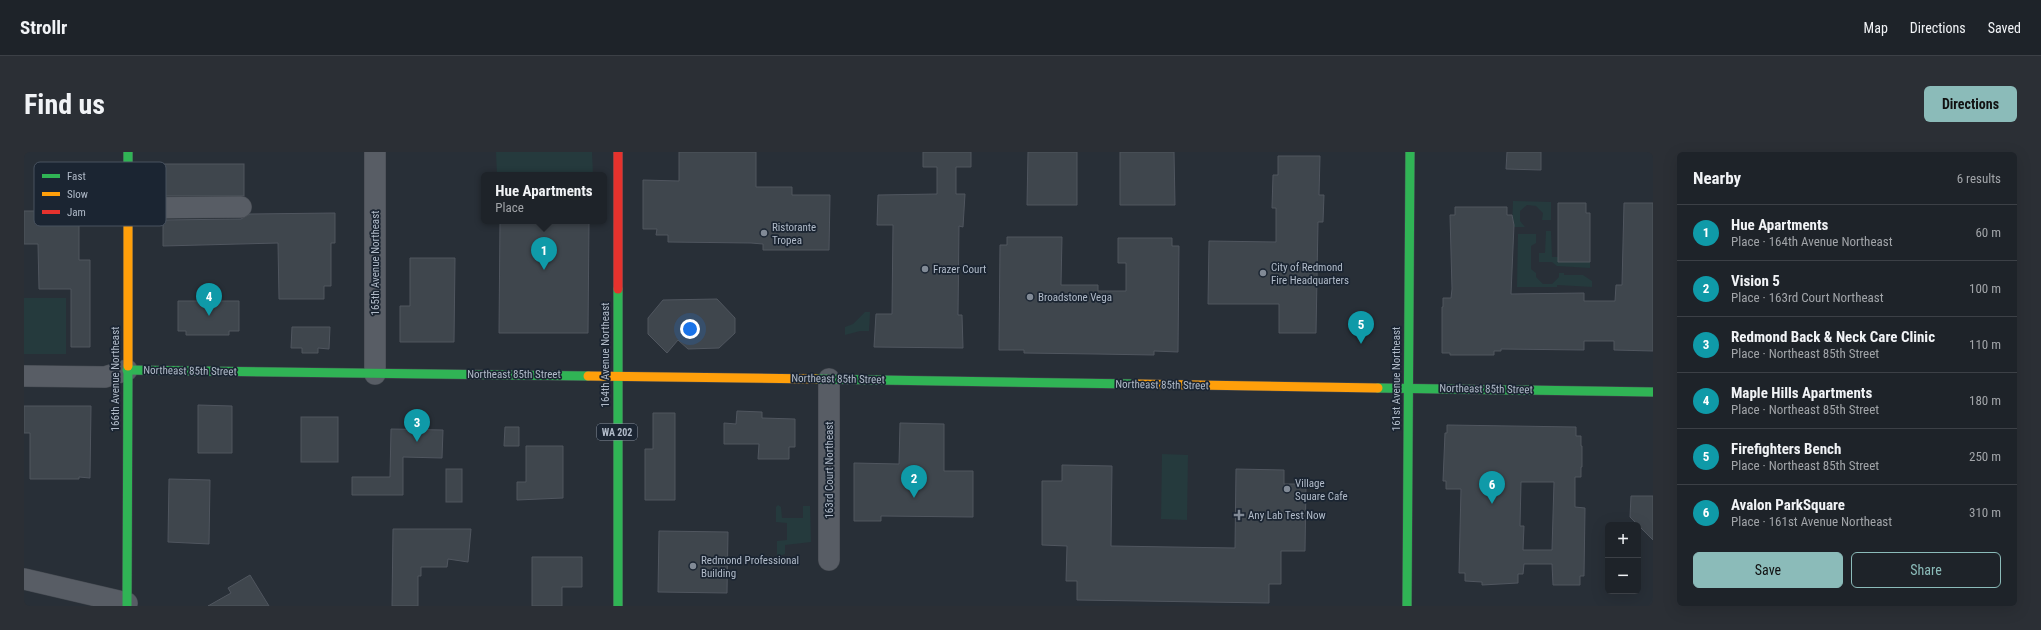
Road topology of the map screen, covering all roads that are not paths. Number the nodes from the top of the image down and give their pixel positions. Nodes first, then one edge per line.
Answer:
1 (128, 152) edge
2 (375, 152) edge
3 (618, 152) edge
4 (1410, 152) edge
5 (128, 162) edge
6 (241, 207) dead end
7 (166, 208) edge
8 (127, 226) edge
9 (127, 370) junction
10 (375, 374) junction
11 (24, 376) edge
12 (617, 376) junction
13 (829, 379) junction
14 (1408, 388) junction
15 (1653, 392) edge
16 (829, 560) dead end
17 (24, 579) edge
18 (127, 604) edge
19 (618, 606) edge
20 (1407, 606) edge

1 - 5 street, 166th Avenue Northeast
2 - 10 street, 165th Avenue Northeast
3 - 12 street, 164th Avenue Northeast / WA 202
4 - 14 street, 161st Avenue Northeast
6 - 7 street
8 - 9 street, 166th Avenue Northeast
9 - 10 street, Northeast 85th Street
9 - 11 street, Northeast 85th Street
9 - 18 street, 166th Avenue Northeast
10 - 12 street, Northeast 85th Street
12 - 13 street, Northeast 85th Street
12 - 19 street, 164th Avenue Northeast / WA 202
13 - 14 street, Northeast 85th Street
13 - 16 street, 163rd Court Northeast
14 - 15 street, Northeast 85th Street
14 - 20 street, 161st Avenue Northeast
17 - 18 street

